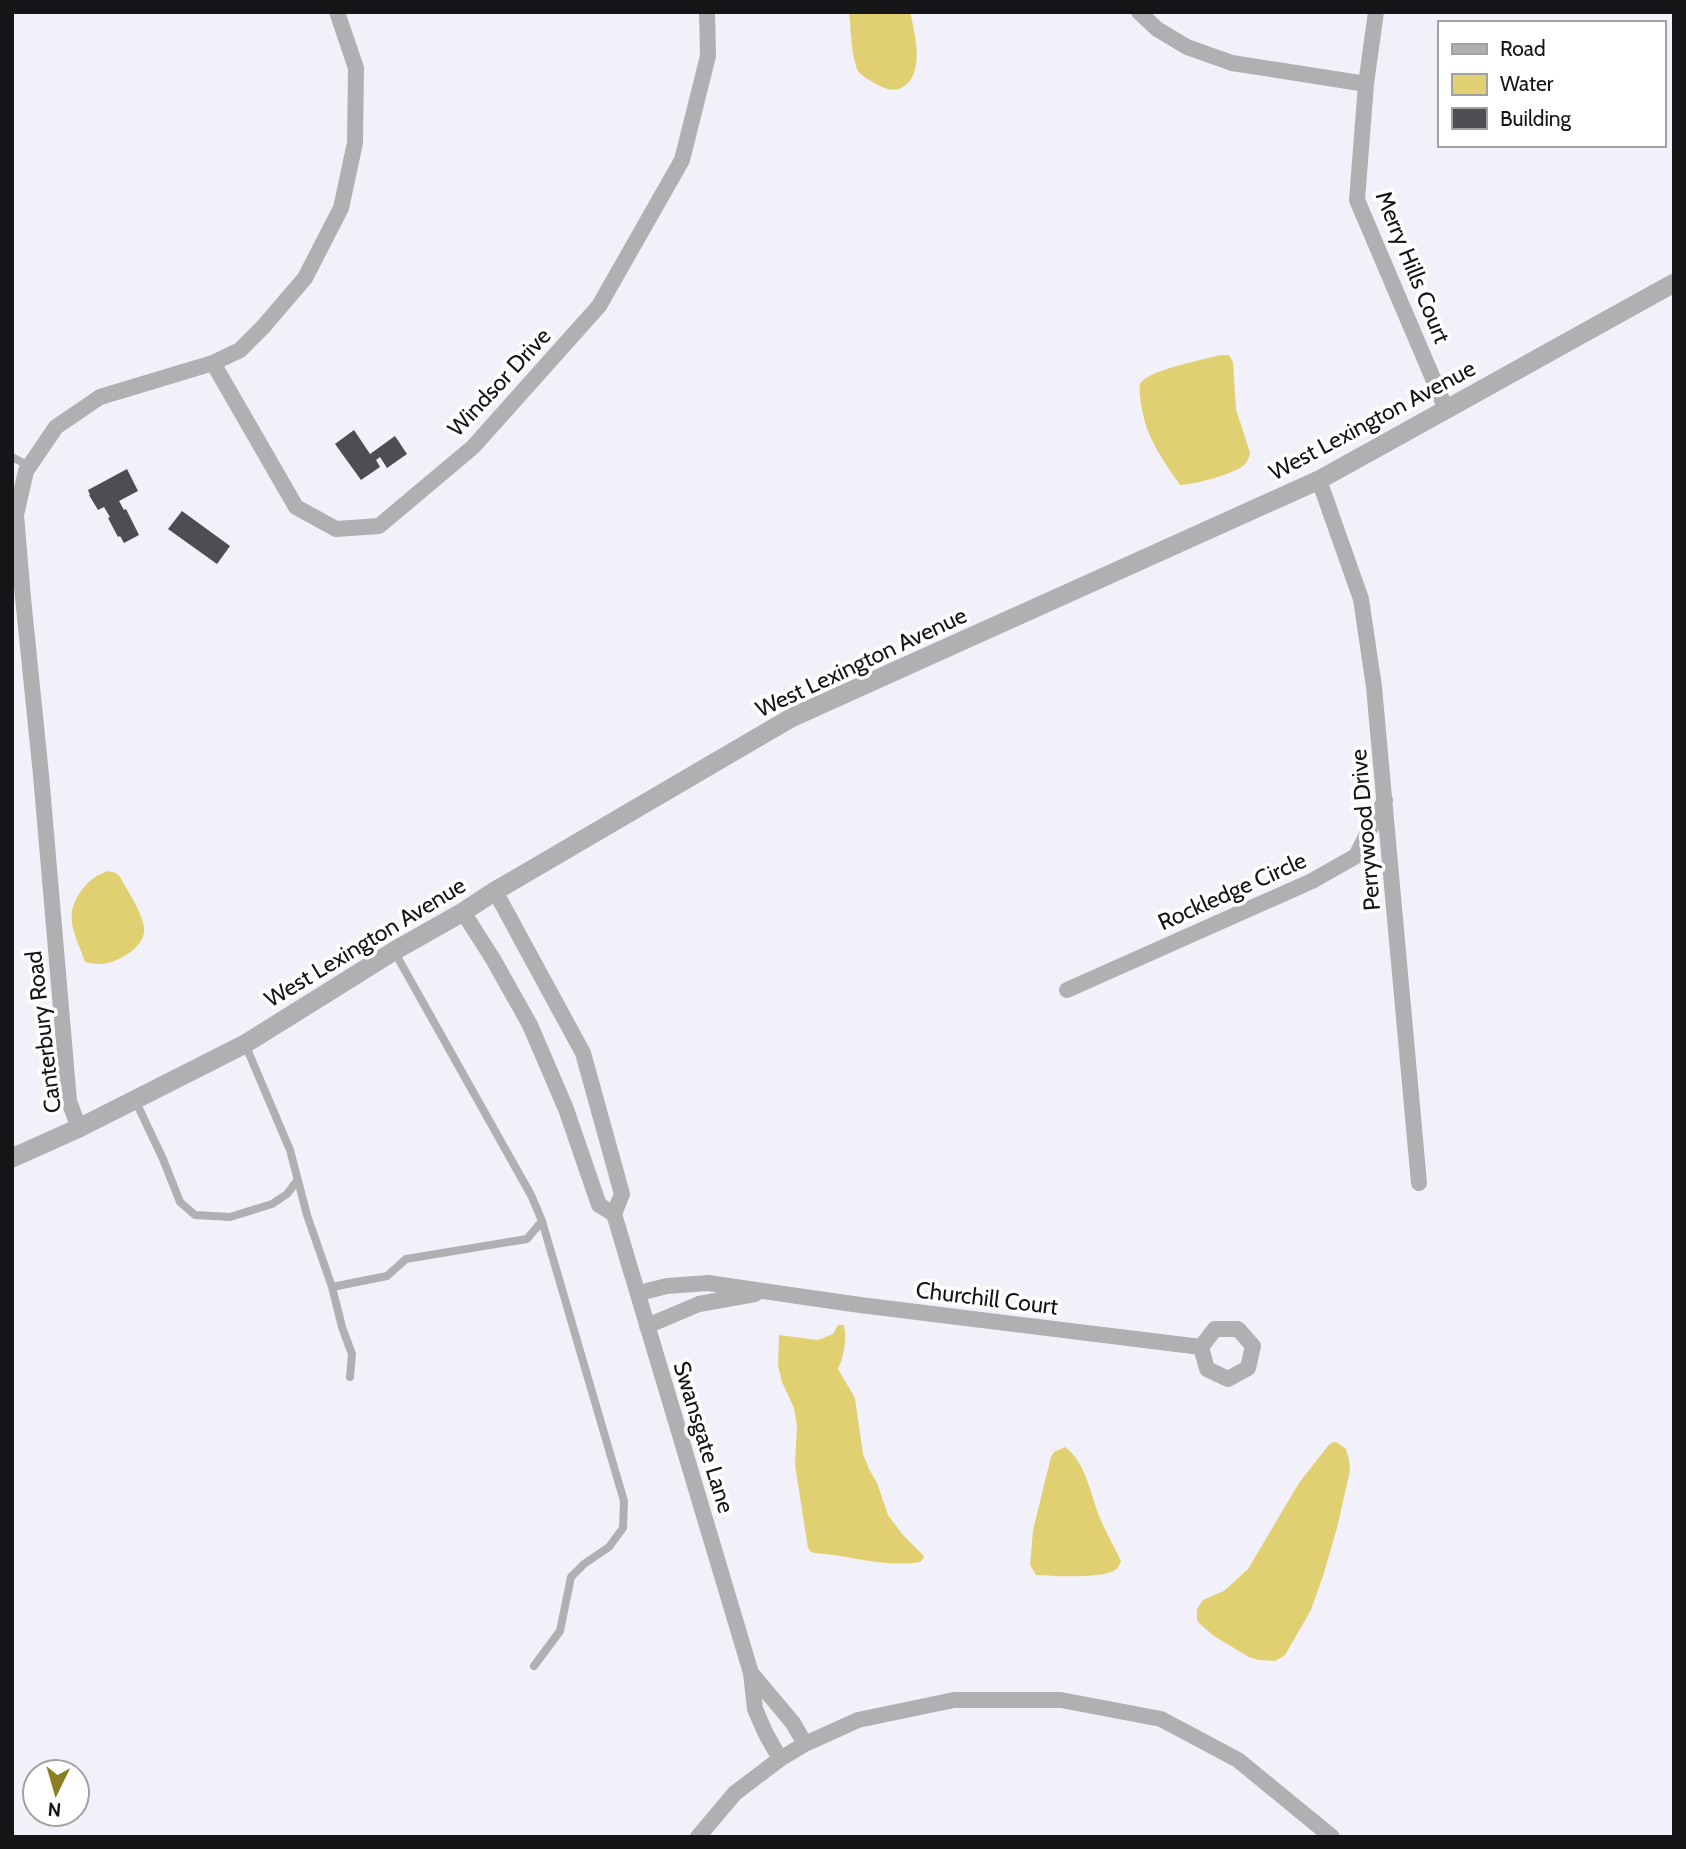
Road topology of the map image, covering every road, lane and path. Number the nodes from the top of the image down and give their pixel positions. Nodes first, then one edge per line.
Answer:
1 (337, 12) edge
2 (707, 12) edge
3 (1139, 12) edge
4 (1376, 12) edge
5 (1366, 84) junction
6 (1674, 283) edge
7 (213, 363) junction
8 (1446, 409) junction
9 (12, 457) edge
10 (29, 466) junction
11 (1319, 480) junction
12 (1385, 800) junction
13 (495, 891) junction
14 (463, 912) junction
15 (394, 951) junction
16 (1067, 990) dead end
17 (245, 1044) junction
18 (134, 1100) junction
19 (79, 1128) junction
20 (12, 1158) edge
21 (297, 1181) junction
22 (1419, 1183) dead end
23 (614, 1214) junction
24 (542, 1221) junction
25 (332, 1287) junction
26 (768, 1292) junction
27 (639, 1293) junction
28 (647, 1326) junction
29 (1201, 1348) dead end
30 (350, 1377) dead end
31 (534, 1666) dead end
32 (751, 1673) junction
33 (804, 1744) junction
34 (780, 1759) junction
35 (698, 1837) edge
36 (1332, 1837) edge

1 - 7 street, Canterbury Road
2 - 7 street, Windsor Drive
3 - 5 street
4 - 5 street, Merry Hills Court
5 - 8 street, Merry Hills Court
6 - 8 street, West Lexington Avenue
7 - 10 street, Canterbury Road
8 - 11 street, West Lexington Avenue
9 - 10 lane
10 - 19 street, Canterbury Road
11 - 12 street, Perrywood Drive
11 - 13 street, West Lexington Avenue
12 - 16 street, Rockledge Circle
12 - 22 street, Perrywood Drive
13 - 14 street, West Lexington Avenue
13 - 23 street, Swansgate Lane
14 - 15 street, West Lexington Avenue
14 - 23 street, Swansgate Lane
15 - 17 street, West Lexington Avenue
15 - 24 lane
17 - 18 street, West Lexington Avenue
17 - 21 lane
18 - 19 street, West Lexington Avenue
18 - 21 lane
19 - 20 street, West Lexington Avenue
21 - 25 lane
23 - 27 street, Swansgate Lane
24 - 25 lane
24 - 31 lane
25 - 30 lane
26 - 27 street, Churchill Court
26 - 28 street, Churchill Court
26 - 29 street, Churchill Court
27 - 28 street, Swansgate Lane
28 - 32 street, Swansgate Lane
32 - 33 street, Swansgate Lane
32 - 34 street, Swansgate Lane
33 - 34 street
33 - 36 street
34 - 35 street

